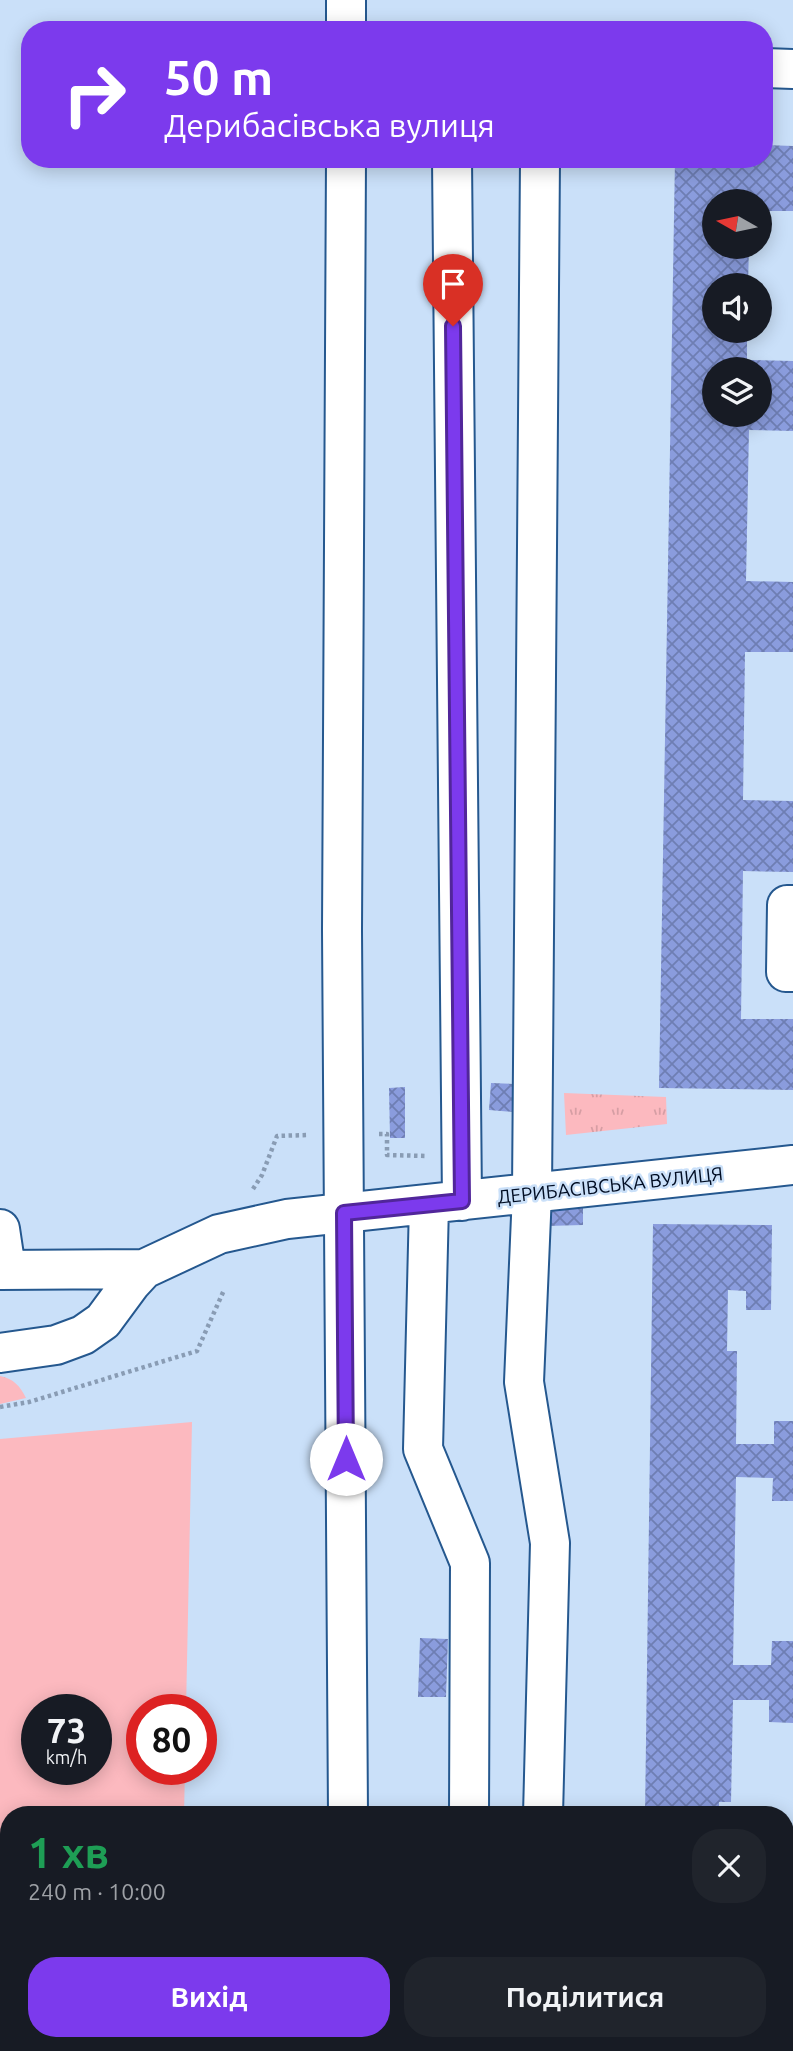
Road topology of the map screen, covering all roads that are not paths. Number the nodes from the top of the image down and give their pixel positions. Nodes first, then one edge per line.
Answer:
1 (346, 0) edge
2 (346, 21) edge
3 (773, 68) edge
4 (793, 69) edge
5 (346, 168) edge
6 (452, 168) edge
7 (540, 168) edge
8 (793, 905) edge
9 (793, 972) edge
10 (793, 1165) edge
11 (532, 1193) junction
12 (446, 1203) junction
13 (344, 1213) junction
14 (0, 1229) edge
15 (3, 1269) edge
16 (144, 1269) junction
17 (0, 1353) edge
18 (348, 1806) edge
19 (469, 1806) edge
20 (543, 1806) edge

1 - 2 main road
3 - 4 main road
5 - 13 main road
6 - 12 main road
7 - 11 main road
8 - 9 main road
10 - 11 main road, ДЕРИБАСІВСЬКА ВУЛИЦЯ
11 - 12 main road, ДЕРИБАСІВСЬКА ВУЛИЦЯ
11 - 20 main road
12 - 13 main road, ДЕРИБАСІВСЬКА ВУЛИЦЯ
12 - 19 main road
13 - 16 main road, ДЕРИБАСІВСЬКА ВУЛИЦЯ
13 - 18 main road
14 - 15 main road
15 - 16 main road
16 - 17 main road

